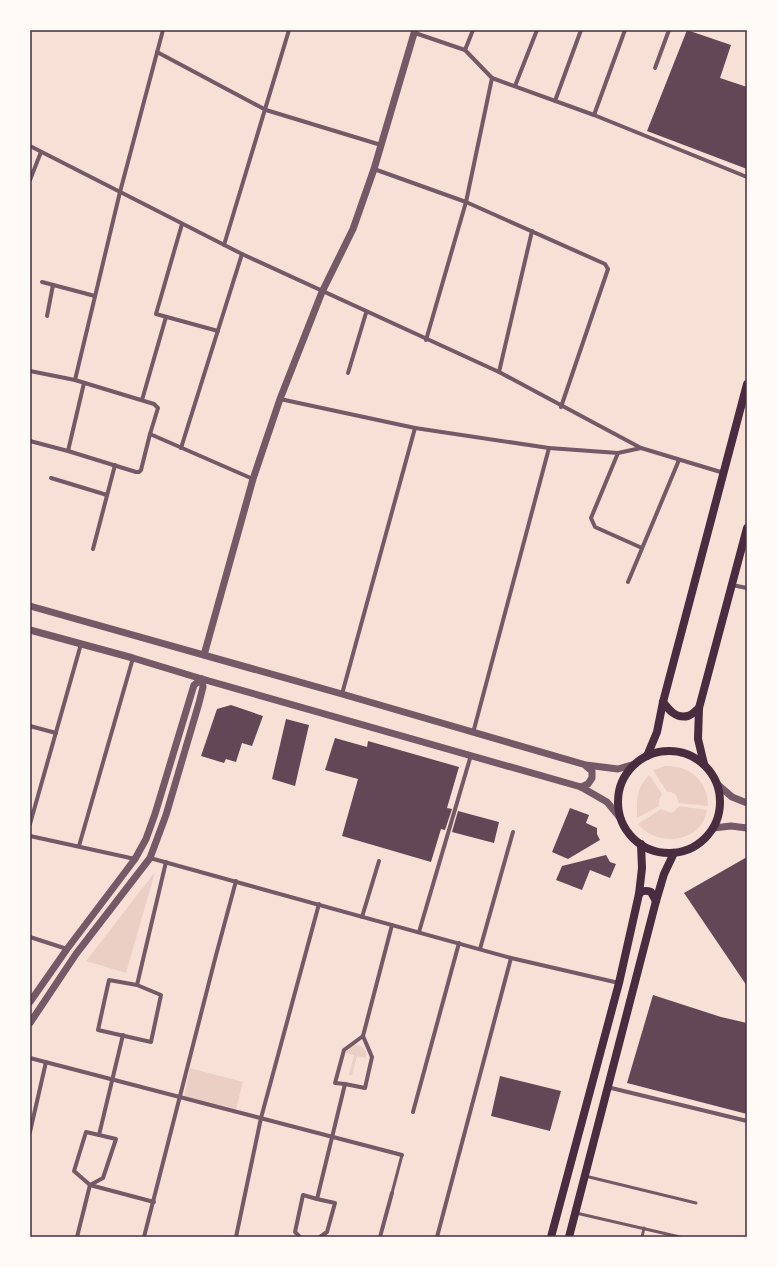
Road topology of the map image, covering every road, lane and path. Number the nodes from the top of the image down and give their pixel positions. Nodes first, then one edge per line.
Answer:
1 (163, 30) edge
2 (289, 30) edge
3 (473, 30) edge
4 (537, 30) edge
5 (581, 30) edge
6 (625, 30) edge
7 (669, 30) edge
8 (415, 31) edge
9 (466, 50) junction
10 (157, 52) junction
11 (655, 68) dead end
12 (492, 78) junction
13 (515, 86) junction
14 (555, 101) junction
15 (266, 110) junction
16 (594, 115) junction
17 (381, 145) junction
18 (30, 146) edge
19 (41, 152) junction
20 (374, 169) junction
21 (747, 177) edge
22 (30, 180) edge
23 (120, 192) junction
24 (466, 202) junction
25 (182, 224) junction
26 (532, 231) junction
27 (224, 245) junction
28 (242, 254) junction
29 (42, 282) dead end
30 (53, 285) junction
31 (322, 292) junction
32 (96, 296) junction
33 (366, 312) junction
34 (47, 316) dead end
35 (166, 317) junction
36 (218, 332) junction
37 (426, 340) junction
38 (30, 371) edge
39 (499, 372) junction
40 (348, 373) dead end
41 (75, 380) junction
42 (84, 383) junction
43 (747, 384) edge
44 (280, 399) junction
45 (142, 400) junction
46 (561, 407) junction
47 (415, 428) junction
48 (150, 434) junction
49 (30, 441) edge
50 (182, 448) junction
51 (549, 448) junction
52 (641, 448) junction
53 (68, 451) junction
54 (618, 453) junction
55 (679, 460) junction
56 (115, 465) junction
57 (724, 473) junction
58 (51, 478) dead end
59 (253, 480) junction
60 (107, 495) junction
61 (747, 528) edge
62 (642, 548) junction
63 (93, 549) dead end
64 (628, 582) dead end
65 (732, 585) junction
66 (747, 588) edge
67 (30, 606) edge
68 (30, 630) edge
69 (81, 644) junction
70 (204, 656) junction
71 (133, 658) junction
72 (202, 679) junction
73 (342, 694) junction
74 (190, 700) junction
75 (200, 702) junction
76 (663, 702) junction
77 (699, 708) junction
78 (30, 726) edge
79 (56, 733) junction
80 (473, 733) junction
81 (471, 755) junction
82 (647, 756) junction
83 (635, 764) junction
84 (704, 764) junction
85 (586, 765) junction
86 (718, 784) junction
87 (581, 787) junction
88 (747, 803) edge
89 (621, 820) junction
90 (30, 824) edge
91 (713, 828) junction
92 (747, 828) edge
93 (513, 832) dead end
94 (30, 836) edge
95 (641, 844) junction
96 (79, 846) junction
97 (674, 853) junction
98 (150, 858) junction
99 (135, 859) junction
100 (379, 861) dead end
101 (166, 862) junction
102 (236, 881) junction
103 (639, 894) junction
104 (656, 901) junction
105 (319, 904) junction
106 (362, 917) junction
107 (392, 925) junction
108 (419, 932) junction
109 (30, 937) edge
110 (459, 943) junction
111 (67, 949) junction
112 (480, 950) junction
113 (511, 958) junction
114 (619, 983) junction
115 (137, 985) junction
116 (30, 1002) edge
117 (30, 1023) edge
118 (122, 1035) junction
119 (363, 1036) junction
120 (30, 1058) edge
121 (46, 1062) junction
122 (111, 1079) junction
123 (345, 1084) junction
124 (607, 1086) junction
125 (180, 1097) junction
126 (413, 1112) dead end
127 (261, 1118) junction
128 (747, 1121) edge
129 (30, 1132) edge
130 (98, 1135) junction
131 (333, 1137) junction
132 (402, 1155) joint
133 (584, 1176) junction
134 (90, 1185) junction
135 (392, 1193) joint
136 (317, 1199) junction
137 (154, 1202) junction
138 (696, 1203) dead end
139 (575, 1212) junction
140 (644, 1228) junction
141 (77, 1237) edge
142 (144, 1237) edge
143 (236, 1237) edge
144 (300, 1237) edge
145 (320, 1237) edge
146 (380, 1237) edge
147 (437, 1237) edge
148 (551, 1237) edge
149 (569, 1237) edge
150 (642, 1237) edge
151 (680, 1237) edge

1 - 10 street
2 - 15 street
3 - 9 street
4 - 13 street
5 - 14 street
6 - 16 street
7 - 11 street
8 - 9 street
8 - 17 street
9 - 12 street
10 - 15 street
10 - 23 street
12 - 13 street
12 - 24 street
13 - 14 street
14 - 16 street
15 - 17 street
15 - 27 street
16 - 21 street
17 - 20 street
18 - 19 street
19 - 22 street
19 - 23 street
20 - 24 street
20 - 31 street
23 - 25 street
23 - 32 street
24 - 26 street
24 - 37 street
25 - 27 street
25 - 35 street
26 - 39 street
26 - 46 street
27 - 28 street
28 - 31 street
28 - 36 street
29 - 30 street
30 - 32 street
30 - 34 street
31 - 33 street
31 - 44 street
32 - 41 street
33 - 37 street
33 - 40 street
35 - 36 street
35 - 45 street
36 - 50 street
37 - 39 street
38 - 41 street
39 - 46 street
41 - 42 street
42 - 45 street
42 - 53 street
43 - 57 main road
44 - 47 street
44 - 59 street
45 - 48 street
46 - 52 street
47 - 51 street
47 - 73 street
48 - 50 street
48 - 56 street
49 - 53 street
50 - 59 street
51 - 54 street
51 - 80 street
52 - 54 street
52 - 55 street
53 - 56 street
54 - 62 street
55 - 57 street
55 - 62 street
56 - 60 street
57 - 76 main road
58 - 60 street
59 - 70 street
60 - 63 street
61 - 65 main road
62 - 64 street
65 - 66 street
65 - 77 main road
67 - 70 street
68 - 69 street
69 - 71 street
69 - 79 street
70 - 73 street
71 - 72 street
71 - 96 street
72 - 74 street
72 - 75 street
72 - 81 street
73 - 80 street
74 - 75 street
74 - 99 street
75 - 98 street
76 - 77 main road
76 - 82 main road
77 - 84 main road
78 - 79 street
79 - 90 street
80 - 85 street
81 - 87 street
81 - 108 street
82 - 83 main road
82 - 84 main road
83 - 85 street
83 - 89 main road
84 - 86 main road
85 - 87 street
86 - 88 street
86 - 91 main road
87 - 89 street
89 - 95 main road
91 - 92 street
91 - 97 main road
93 - 112 street
94 - 96 street
95 - 97 main road
95 - 103 main road
96 - 99 street
97 - 104 main road
98 - 101 street
98 - 117 street
99 - 111 street
100 - 106 street
101 - 102 street
101 - 115 street
102 - 105 street
102 - 125 street
103 - 104 main road
103 - 114 main road
104 - 124 main road
105 - 106 street
105 - 127 street
106 - 107 street
107 - 108 street
107 - 119 street
108 - 110 street
109 - 111 street
110 - 112 street
110 - 126 street
111 - 116 street
112 - 113 street
113 - 114 street
113 - 147 street
114 - 148 main road
115 - 118 street
115 - 118 street
118 - 122 street
119 - 123 street
119 - 123 street
120 - 121 street
121 - 122 street
121 - 129 street
122 - 125 street
122 - 130 street
123 - 131 street
124 - 128 street
124 - 133 main road
125 - 127 street
125 - 137 street
127 - 131 street
127 - 143 street
130 - 134 street
130 - 134 street
131 - 132 street
131 - 136 street
132 - 135 lane
133 - 138 lane
133 - 139 main road
134 - 137 street
134 - 141 street
135 - 146 street
136 - 144 street
136 - 145 street
137 - 142 street
139 - 140 lane
139 - 149 main road
140 - 150 lane
140 - 151 lane

